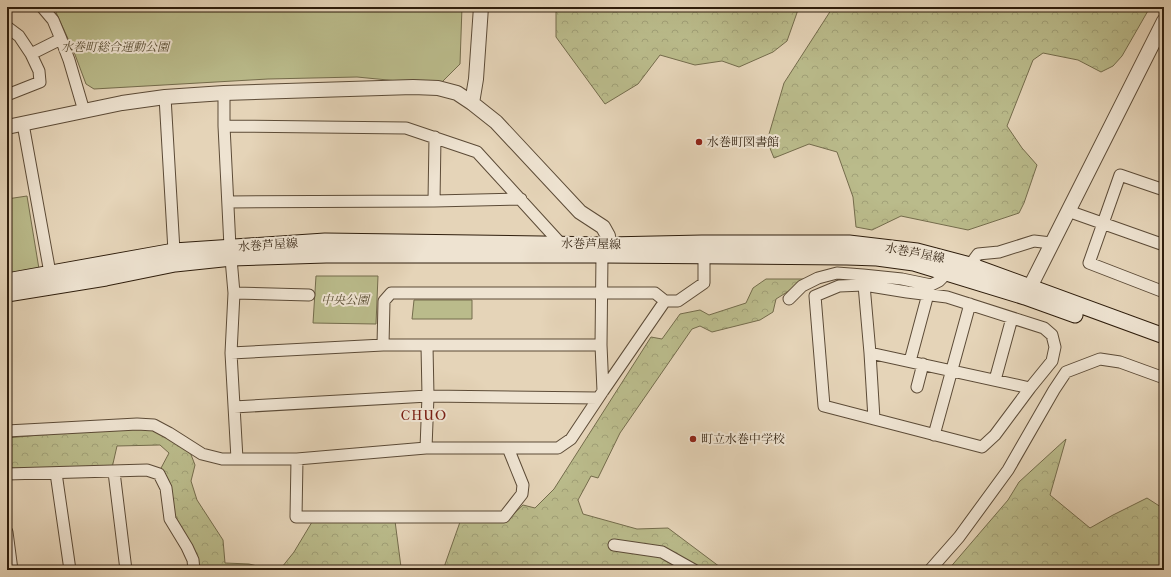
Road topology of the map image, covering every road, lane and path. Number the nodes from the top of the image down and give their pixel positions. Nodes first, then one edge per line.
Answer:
1 (42, 7) edge
2 (480, 7) edge
3 (1164, 21) edge
4 (7, 27) edge
5 (62, 39) junction
6 (31, 54) junction
7 (224, 93) junction
8 (7, 95) edge
9 (165, 97) junction
10 (472, 103) junction
11 (84, 111) junction
12 (23, 124) junction
13 (224, 126) junction
14 (7, 127) edge
15 (435, 138) junction
16 (1164, 190) edge
17 (521, 199) junction
18 (434, 201) junction
19 (228, 202) junction
20 (1068, 211) junction
21 (1103, 223) junction
22 (1052, 243) junction
23 (561, 244) junction
24 (1164, 245) edge
25 (605, 250) junction
26 (174, 251) junction
27 (231, 252) junction
28 (704, 256) junction
29 (970, 265) junction
30 (50, 273) junction
31 (947, 273) junction
32 (863, 280) junction
33 (7, 281) edge
34 (1027, 292) junction
35 (1164, 292) edge
36 (234, 293) junction
37 (603, 293) junction
38 (7, 294) edge
39 (309, 294) dead end
40 (928, 294) junction
41 (789, 299) dead end
42 (665, 301) junction
43 (970, 304) junction
44 (1012, 318) junction
45 (1163, 336) edge
46 (383, 345) junction
47 (601, 345) junction
48 (427, 346) junction
49 (870, 352) junction
50 (231, 353) junction
51 (910, 361) junction
52 (923, 364) junction
53 (951, 371) junction
54 (1164, 378) edge
55 (995, 380) junction
56 (917, 387) dead end
57 (1030, 388) junction
58 (601, 394) junction
59 (428, 396) junction
60 (234, 407) junction
61 (874, 419) junction
62 (7, 431) edge
63 (934, 435) junction
64 (426, 448) junction
65 (508, 448) junction
66 (237, 458) junction
67 (297, 459) junction
68 (114, 472) junction
69 (56, 473) junction
70 (7, 474) edge
71 (7, 532) edge
72 (614, 545) dead end
73 (12, 570) edge
74 (70, 570) edge
75 (126, 570) edge
76 (194, 570) edge
77 (694, 570) edge
78 (930, 570) edge

1 - 5 street
2 - 10 street
3 - 20 street
4 - 6 street
5 - 6 street
5 - 11 street
6 - 8 street
7 - 9 street
7 - 10 street
7 - 13 street
9 - 11 street
9 - 26 street
10 - 25 street
11 - 12 street
12 - 14 street
12 - 30 street
13 - 15 street
13 - 19 street
15 - 17 street
15 - 18 street
16 - 21 street
17 - 18 street
17 - 23 street
18 - 19 street
19 - 27 street
20 - 21 street
20 - 22 street
21 - 24 street
21 - 35 street
22 - 29 street
22 - 34 street
23 - 25 main road, 水巻芦屋線
23 - 27 main road, 水巻芦屋線
25 - 27 main road, 水巻芦屋線
25 - 28 main road, 水巻芦屋線
25 - 29 main road, 水巻芦屋線
25 - 37 street
26 - 27 main road, 水巻芦屋線
26 - 30 main road, 水巻芦屋線
27 - 36 street
27 - 38 main road, 水巻芦屋線
28 - 31 main road, 水巻芦屋線
28 - 42 street
29 - 31 street
29 - 34 main road, 水巻芦屋線
30 - 33 main road, 水巻芦屋線
31 - 32 street
31 - 34 main road, 水巻芦屋線
32 - 40 street
32 - 41 street
32 - 49 street
32 - 61 street
34 - 45 main road, 水巻芦屋線
36 - 39 street
36 - 50 street
37 - 42 street
37 - 46 street
37 - 47 street
40 - 43 street
40 - 51 street
42 - 58 street
43 - 44 street
43 - 53 street
44 - 55 street
44 - 57 street
46 - 48 street
46 - 50 street
47 - 48 street
47 - 58 street
48 - 59 street
49 - 51 street
49 - 61 street
50 - 60 street
51 - 52 street
52 - 53 street
52 - 56 street
53 - 55 street
53 - 63 street
54 - 78 street
55 - 57 street
57 - 63 street
58 - 59 street
58 - 65 street
59 - 60 street
59 - 64 street
60 - 66 street
61 - 63 street
62 - 66 street
64 - 65 street
64 - 67 street
65 - 67 street
66 - 67 street
68 - 69 street
68 - 75 street
68 - 76 street
69 - 70 street
69 - 74 street
71 - 73 street
72 - 77 street

